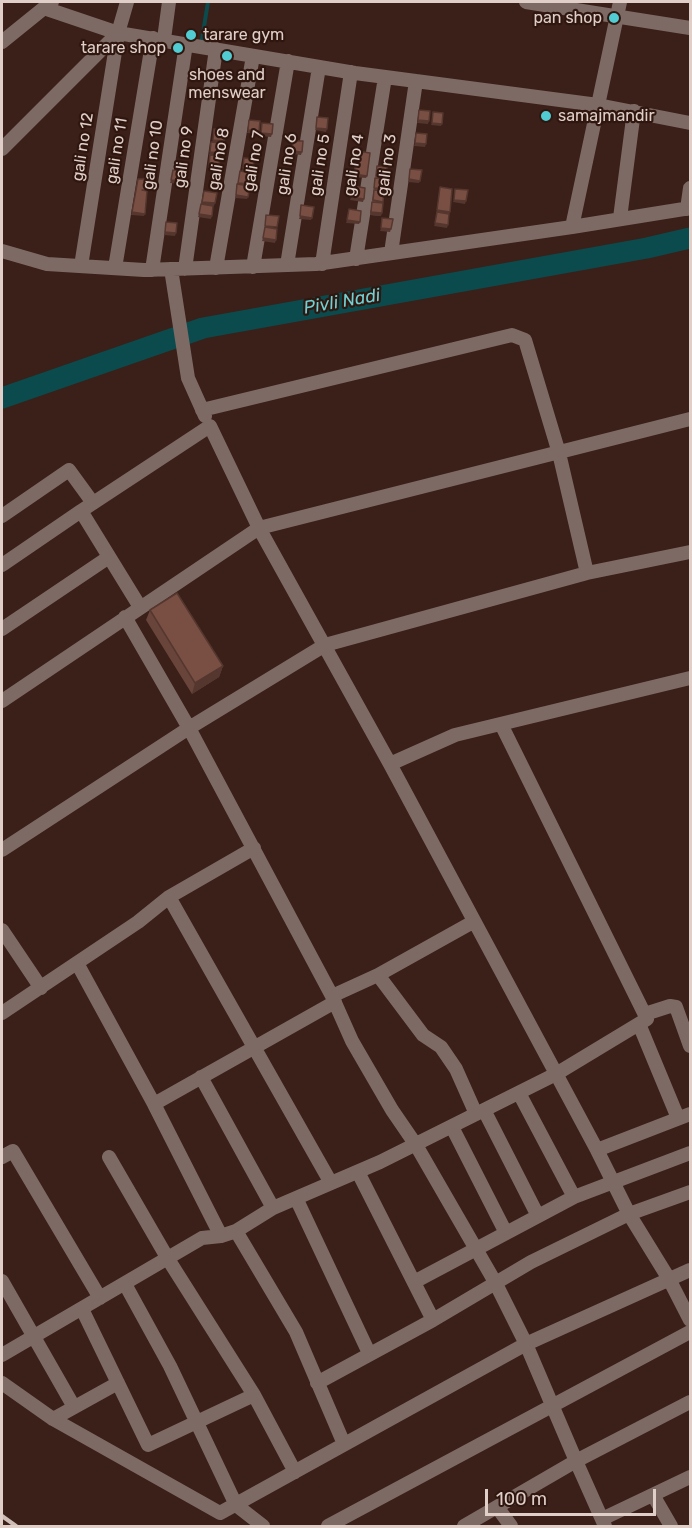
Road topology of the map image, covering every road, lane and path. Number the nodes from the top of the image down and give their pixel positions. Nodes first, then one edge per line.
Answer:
1 (127, 2) edge
2 (169, 2) edge
3 (528, 2) edge
4 (620, 2) edge
5 (48, 5) edge
6 (618, 16) junction
7 (690, 28) edge
8 (118, 33) junction
9 (158, 39) junction
10 (2, 42) edge
11 (186, 44) junction
12 (216, 49) junction
13 (253, 56) junction
14 (288, 61) junction
15 (319, 67) junction
16 (351, 72) junction
17 (385, 77) junction
18 (416, 81) junction
19 (598, 105) junction
20 (634, 111) junction
21 (690, 123) edge
22 (2, 149) edge
23 (690, 188) edge
24 (689, 208) edge
25 (620, 218) junction
26 (572, 227) junction
27 (2, 250) edge
28 (391, 254) junction
29 (356, 259) junction
30 (322, 264) junction
31 (81, 266) junction
32 (287, 266) junction
33 (253, 267) junction
34 (115, 268) junction
35 (216, 268) junction
36 (171, 269) junction
37 (185, 269) junction
38 (152, 270) junction
39 (202, 410) junction
40 (690, 419) edge
41 (210, 426) junction
42 (559, 453) junction
43 (87, 507) junction
44 (2, 516) edge
45 (259, 528) junction
46 (690, 552) edge
47 (109, 557) junction
48 (2, 565) edge
49 (587, 573) junction
50 (140, 607) junction
51 (125, 617) junction
52 (2, 630) edge
53 (325, 645) junction
54 (690, 678) edge
55 (2, 701) edge
56 (501, 724) junction
57 (189, 728) junction
58 (390, 764) junction
59 (254, 848) junction
60 (2, 850) edge
61 (168, 897) junction
62 (473, 922) junction
63 (2, 930) edge
64 (77, 963) junction
65 (378, 975) junction
66 (41, 987) junction
67 (333, 999) junction
68 (2, 1013) edge
69 (642, 1019) junction
70 (255, 1046) junction
71 (690, 1046) edge
72 (556, 1074) junction
73 (201, 1077) junction
74 (519, 1093) junction
75 (154, 1104) junction
76 (480, 1112) junction
77 (684, 1116) edge
78 (452, 1126) junction
79 (416, 1144) junction
80 (597, 1150) junction
81 (690, 1153) edge
82 (2, 1157) edge
83 (109, 1157) dead end
84 (358, 1172) junction
85 (613, 1180) junction
86 (331, 1183) junction
87 (690, 1192) edge
88 (574, 1197) junction
89 (296, 1198) junction
90 (273, 1208) junction
91 (629, 1215) junction
92 (538, 1216) junction
93 (236, 1231) junction
94 (506, 1233) junction
95 (221, 1236) junction
96 (476, 1248) junction
97 (168, 1259) junction
98 (690, 1270) edge
99 (669, 1279) junction
100 (2, 1281) edge
101 (414, 1282) junction
102 (495, 1282) junction
103 (125, 1284) junction
104 (100, 1298) junction
105 (82, 1309) junction
106 (433, 1320) junction
107 (690, 1320) edge
108 (690, 1332) edge
109 (34, 1337) junction
110 (526, 1344) junction
111 (369, 1353) junction
112 (2, 1355) edge
113 (2, 1383) edge
114 (118, 1383) junction
115 (317, 1383) junction
116 (254, 1395) junction
117 (690, 1402) edge
118 (553, 1405) junction
119 (74, 1407) junction
120 (53, 1419) junction
121 (196, 1421) junction
122 (344, 1444) junction
123 (576, 1461) junction
124 (295, 1472) junction
125 (690, 1477) edge
126 (653, 1495) junction
127 (236, 1504) junction
128 (497, 1507) junction
129 (603, 1523) edge
130 (511, 1526) edge
131 (263, 1527) edge
132 (328, 1527) edge
133 (464, 1527) edge
134 (671, 1527) edge

1 - 8 street, gali no 12
2 - 9 street, gali no 11
3 - 6 street
4 - 6 street
5 - 8 street
5 - 10 street
6 - 7 street
6 - 19 street
8 - 9 street
8 - 22 street
8 - 31 street, gali no 12
9 - 11 street
9 - 34 street, gali no 11
11 - 12 street
11 - 38 street, gali no 10
12 - 13 street
12 - 37 street, gali no 9
13 - 14 street
13 - 35 street, gali no 8
14 - 15 street
14 - 33 street, gali no 7
15 - 16 street
15 - 32 street, gali no 6
16 - 17 street
16 - 30 street, gali no 5
17 - 18 street
17 - 29 street, gali no 4
18 - 19 street
18 - 28 street, gali no 3
19 - 20 street
19 - 26 street
20 - 21 street
20 - 25 street
23 - 24 street
24 - 25 street
25 - 26 street
26 - 28 street
27 - 31 street
28 - 29 street
29 - 30 street
30 - 32 street
31 - 34 street
32 - 33 street
33 - 35 street
34 - 38 street
35 - 37 street
36 - 37 street
36 - 38 street
36 - 39 street
39 - 41 street
39 - 42 street
40 - 42 street
41 - 43 street
41 - 45 street
42 - 45 street
42 - 49 street
43 - 44 street
43 - 47 street
43 - 48 street
45 - 50 street
45 - 53 street
46 - 49 street
47 - 50 street
47 - 52 street
49 - 53 street
50 - 51 street
51 - 55 street
51 - 57 street
53 - 57 street
53 - 58 street
54 - 56 street
56 - 58 street
56 - 69 street
57 - 59 street
57 - 60 street
58 - 62 street
59 - 61 street
59 - 67 street
61 - 64 street
61 - 70 street
62 - 65 street
62 - 72 street
63 - 66 street
64 - 66 street
64 - 75 street
65 - 67 street
65 - 76 street
66 - 68 street
67 - 70 street
67 - 79 street
69 - 71 street
69 - 72 street
69 - 77 street
70 - 73 street
70 - 86 street
72 - 74 street
72 - 80 street
73 - 75 street
73 - 90 street
74 - 76 street
74 - 88 street
75 - 95 street
76 - 78 street
76 - 92 street
77 - 80 street
78 - 79 street
78 - 94 street
79 - 84 street
79 - 96 street
80 - 85 street
81 - 85 street
82 - 104 street
83 - 97 street
84 - 86 street
84 - 101 street
85 - 88 street
85 - 91 street
86 - 89 street
87 - 91 street
88 - 92 street
89 - 90 street
89 - 111 street
90 - 93 street
91 - 99 street
91 - 102 street
92 - 94 street
93 - 95 street
93 - 115 street
94 - 96 street
95 - 97 street
96 - 101 street
96 - 102 street
97 - 103 street
97 - 116 street
98 - 99 street
99 - 107 street
99 - 110 street
100 - 109 street
101 - 106 street
102 - 106 street
102 - 110 street
103 - 104 street
103 - 121 street
104 - 105 street
105 - 109 street
105 - 114 street
106 - 111 street
108 - 118 street
109 - 112 street
109 - 119 street
110 - 118 street
110 - 122 street
111 - 115 street
113 - 120 street
114 - 119 street
114 - 121 street
115 - 122 street
116 - 121 street
116 - 124 street
117 - 123 street
118 - 123 street
118 - 132 street
119 - 120 street
120 - 127 street
121 - 127 street
122 - 124 street
123 - 128 street
123 - 129 street
124 - 127 street
125 - 126 street
126 - 129 street
126 - 134 street
127 - 131 street
128 - 130 street
128 - 133 street

